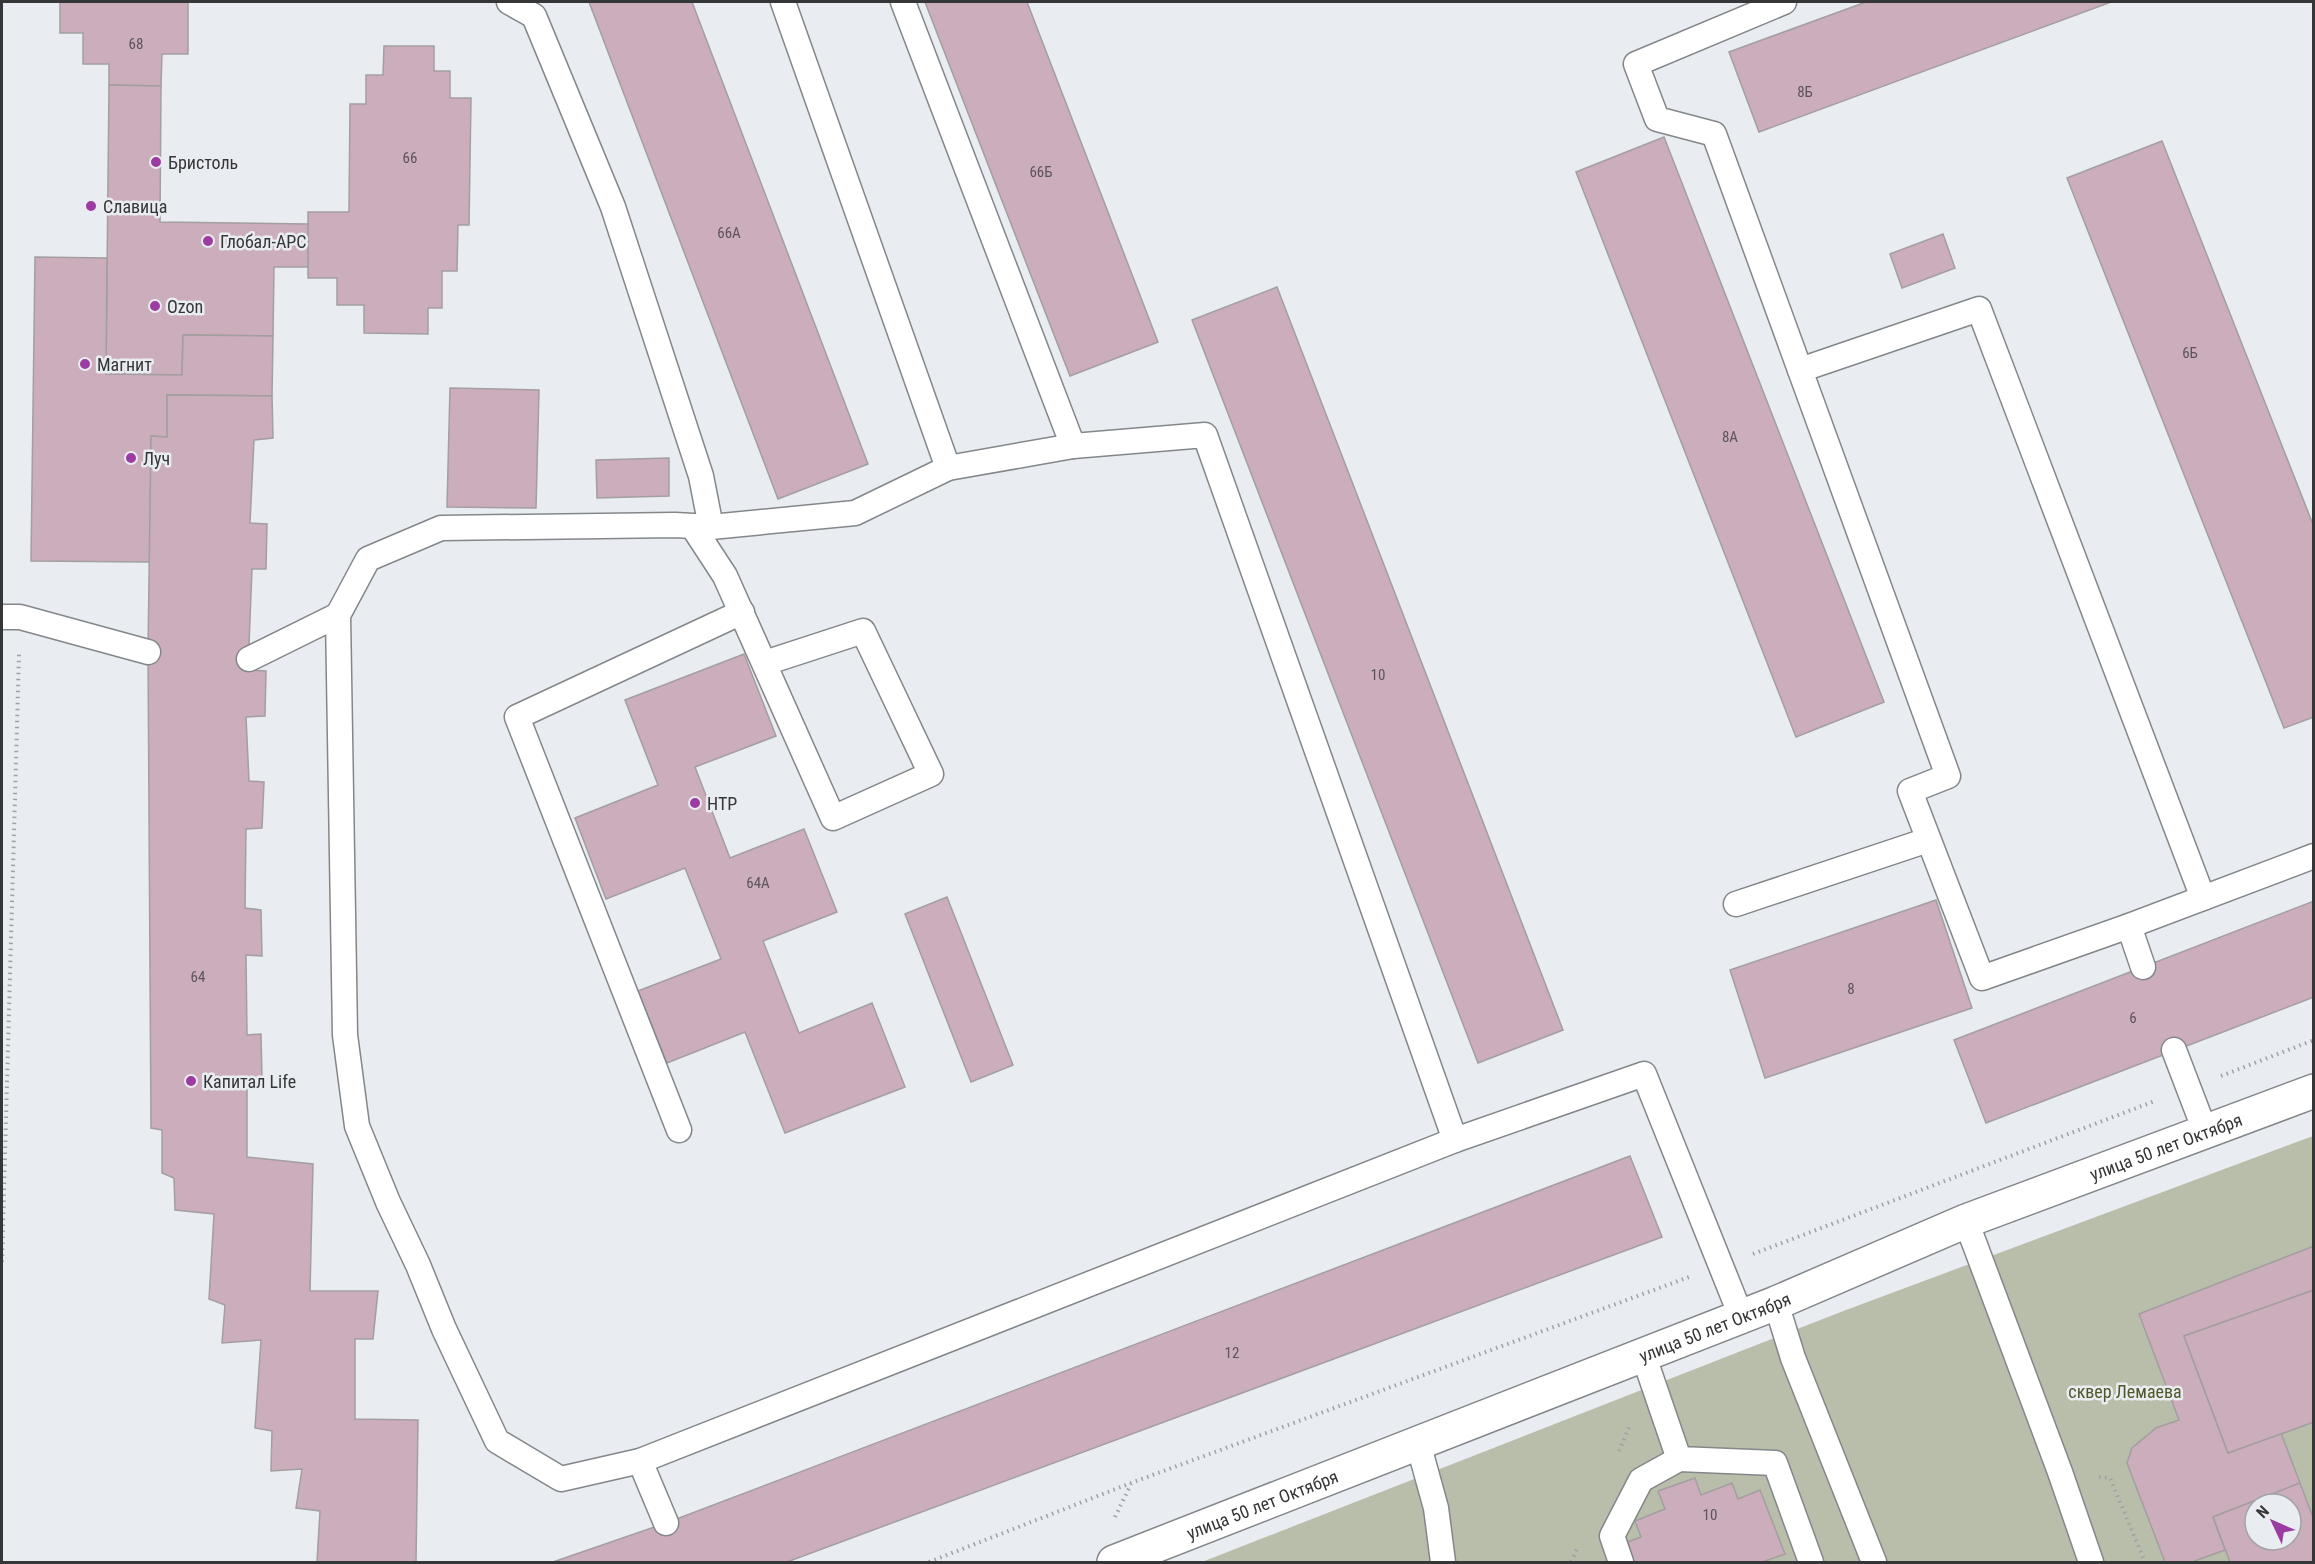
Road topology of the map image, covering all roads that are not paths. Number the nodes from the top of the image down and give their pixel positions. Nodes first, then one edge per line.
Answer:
1 (509, 2) edge
2 (783, 2) edge
3 (903, 2) edge
4 (1784, 2) edge
5 (1800, 370) junction
6 (1073, 446) junction
7 (948, 468) junction
8 (702, 527) junction
9 (742, 612) junction
10 (338, 615) junction
11 (11, 617) edge
12 (148, 652) dead end
13 (249, 659) dead end
14 (765, 663) junction
15 (1928, 840) junction
16 (2313, 856) edge
17 (2203, 898) junction
18 (1736, 904) dead end
19 (2129, 926) junction
20 (2143, 966) dead end
21 (2174, 1050) dead end
22 (2313, 1091) edge
23 (679, 1130) dead end
24 (2205, 1131) junction
25 (1455, 1140) junction
26 (1966, 1221) junction
27 (1776, 1303) junction
28 (1741, 1316) junction
29 (1643, 1354) junction
30 (1418, 1443) junction
31 (1679, 1459) junction
32 (640, 1461) junction
33 (666, 1523) dead end
34 (1114, 1563) edge
35 (1443, 1563) edge
36 (1621, 1563) edge
37 (1811, 1563) edge
38 (1874, 1563) edge
39 (2091, 1563) edge

1 - 8 lane
2 - 7 lane
3 - 6 lane
4 - 5 lane
5 - 15 lane
5 - 17 lane
6 - 7 lane
6 - 25 lane
7 - 8 lane
8 - 9 lane
8 - 10 lane
9 - 14 lane
9 - 23 lane
10 - 13 lane
10 - 32 lane
11 - 12 lane
14 - 14 lane
15 - 18 lane
15 - 19 lane
16 - 17 lane
17 - 19 lane
19 - 20 lane
21 - 24 lane
22 - 24 street, улица 50 лет Октября
24 - 26 street, улица 50 лет Октября
25 - 28 lane
25 - 32 lane
26 - 27 street, улица 50 лет Октября
26 - 39 lane
27 - 28 street, улица 50 лет Октября
27 - 38 lane
28 - 29 street, улица 50 лет Октября
29 - 30 street, улица 50 лет Октября
29 - 31 lane
30 - 34 street, улица 50 лет Октября
30 - 35 lane
31 - 36 lane
31 - 37 lane
32 - 33 lane

